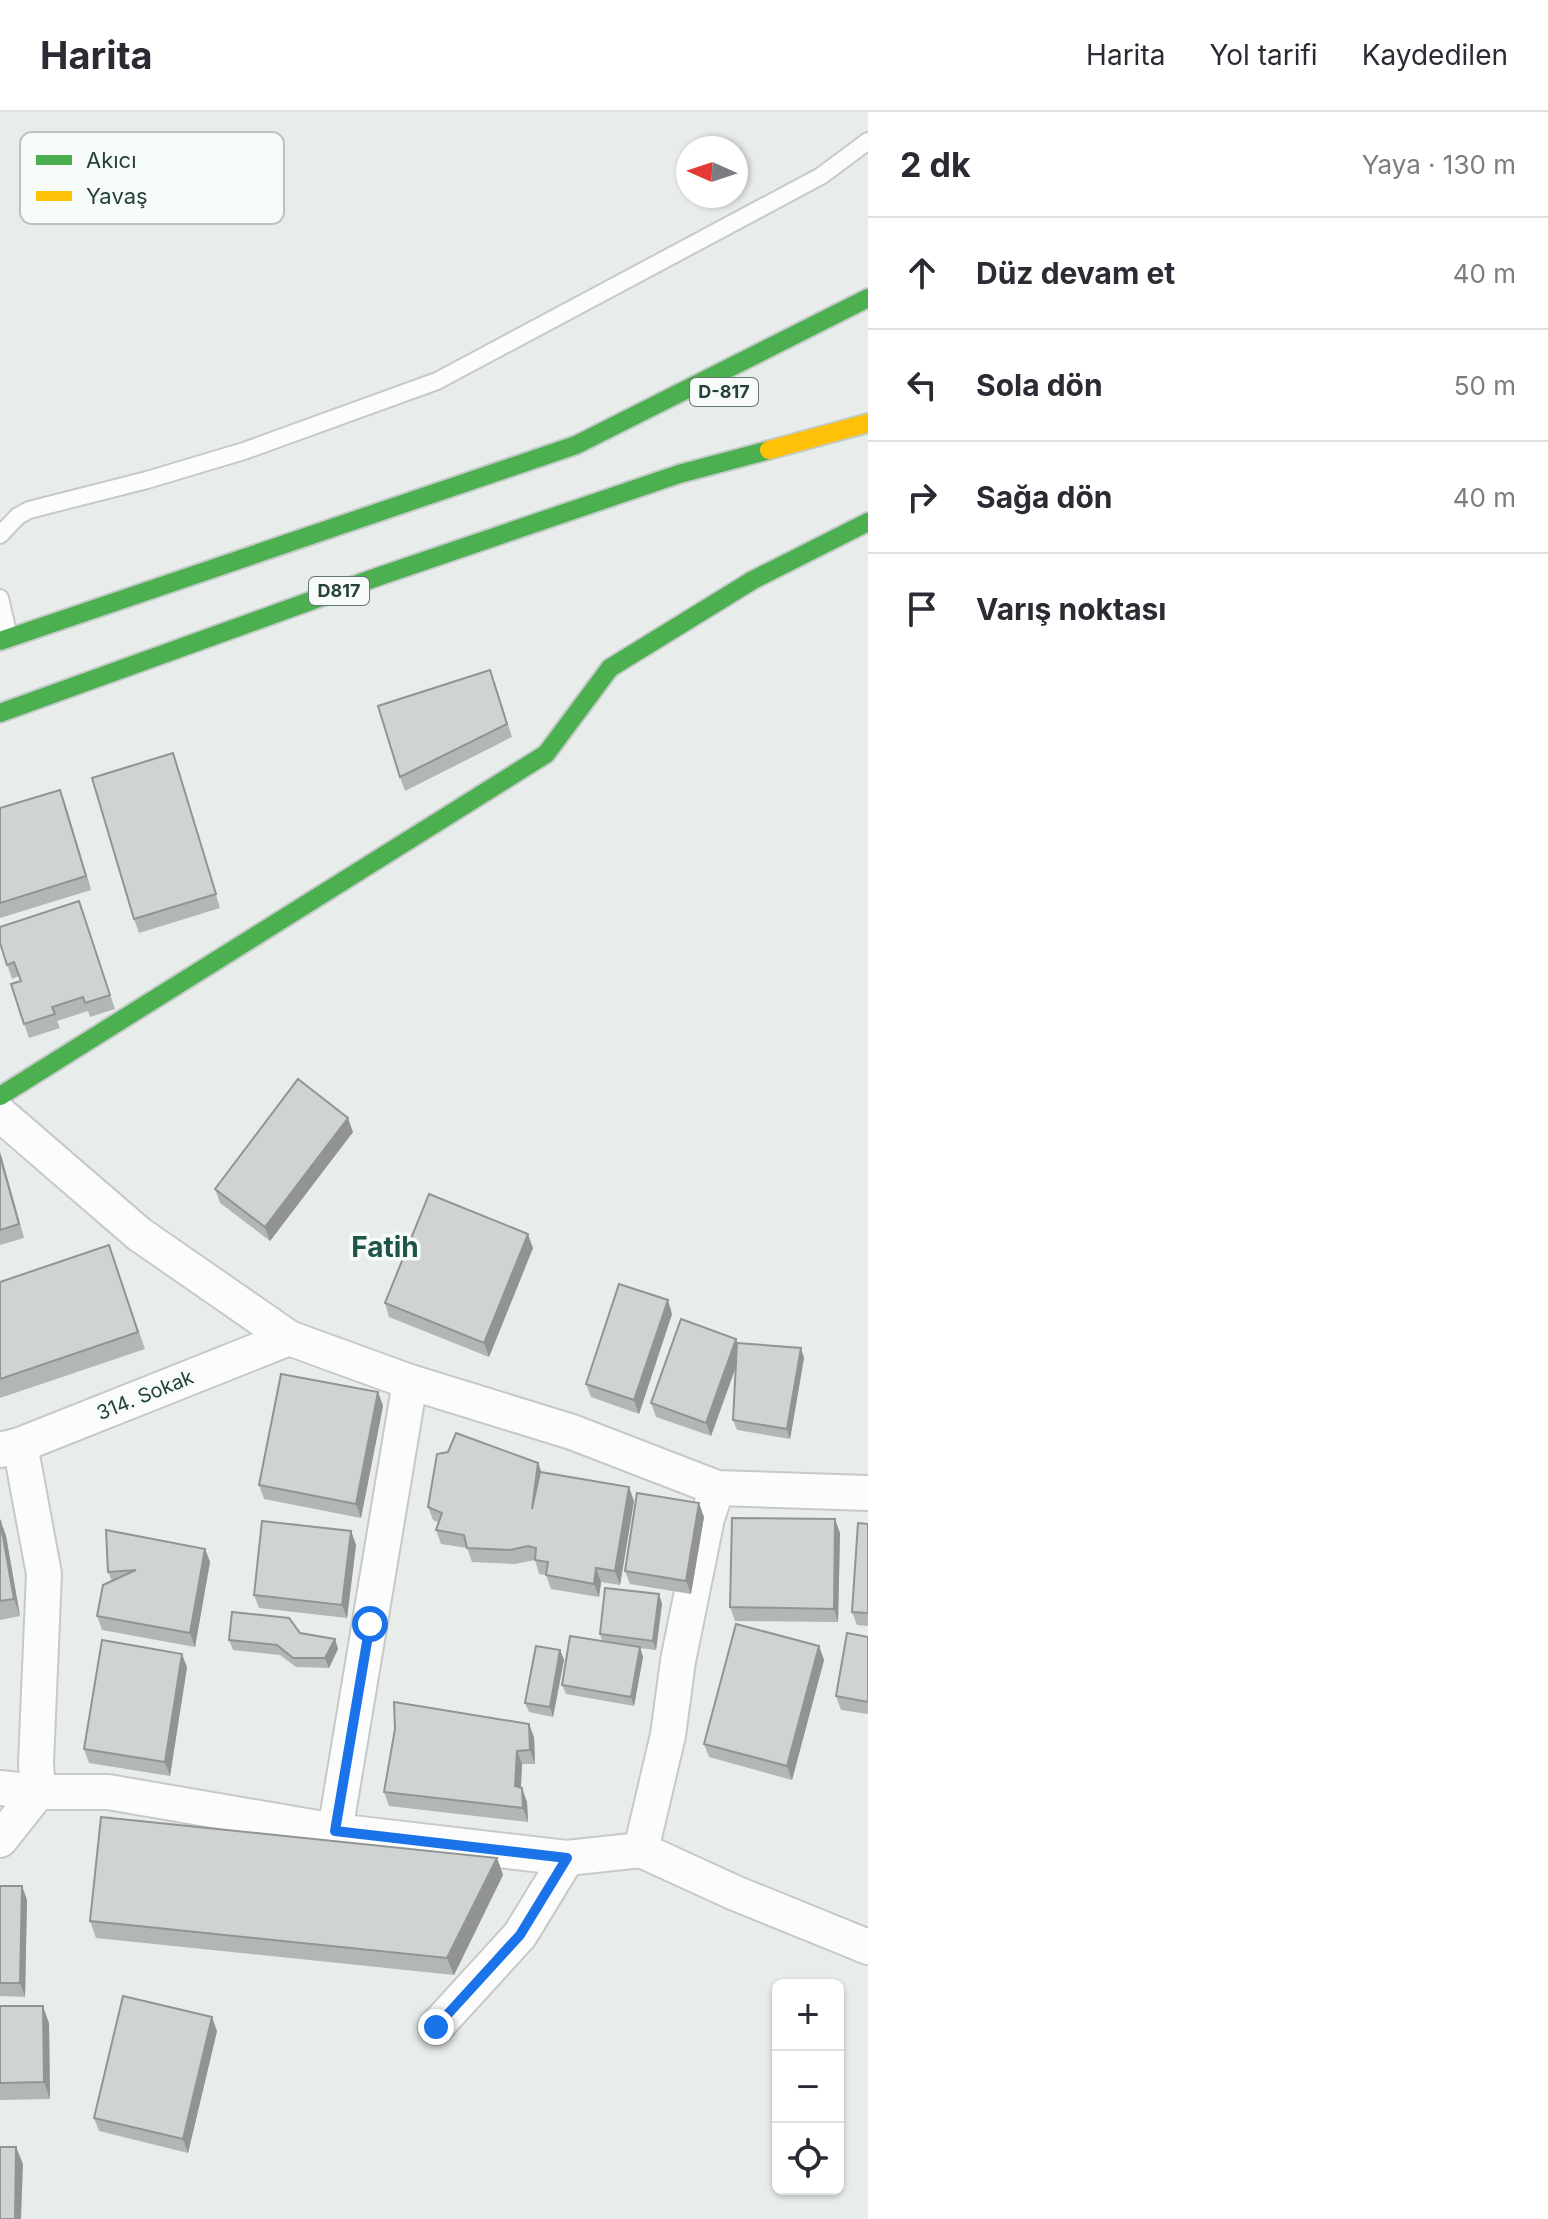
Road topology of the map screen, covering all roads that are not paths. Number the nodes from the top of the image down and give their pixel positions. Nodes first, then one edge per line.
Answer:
1 (868, 141) edge
2 (868, 298) edge
3 (717, 394) dead end
4 (846, 411) dead end
5 (868, 423) edge
6 (576, 445) junction
7 (679, 474) junction
8 (868, 522) edge
9 (0, 535) edge
10 (0, 598) edge
11 (4, 640) edge
12 (0, 713) edge
13 (0, 1096) edge
14 (0, 1114) edge
15 (289, 1338) junction
16 (410, 1382) junction
17 (10, 1447) edge
18 (717, 1488) junction
19 (868, 1493) edge
20 (0, 1788) edge
21 (38, 1792) junction
22 (335, 1831) junction
23 (0, 1840) edge
24 (641, 1850) junction
25 (567, 1858) junction
26 (868, 1947) edge
27 (436, 2027) dead end

1 - 9 lane
2 - 6 main road
3 - 6 main road, D-817
4 - 7 main road
5 - 7 main road
6 - 11 main road
7 - 12 main road, D817
8 - 13 main road
10 - 11 lane
14 - 15 street
15 - 16 street
15 - 17 street, 314. Sokak
16 - 18 street
16 - 22 street
17 - 21 street
18 - 19 street
18 - 24 street
20 - 21 street
21 - 22 street
21 - 23 street
22 - 25 street
24 - 25 street
24 - 26 street
25 - 27 street

